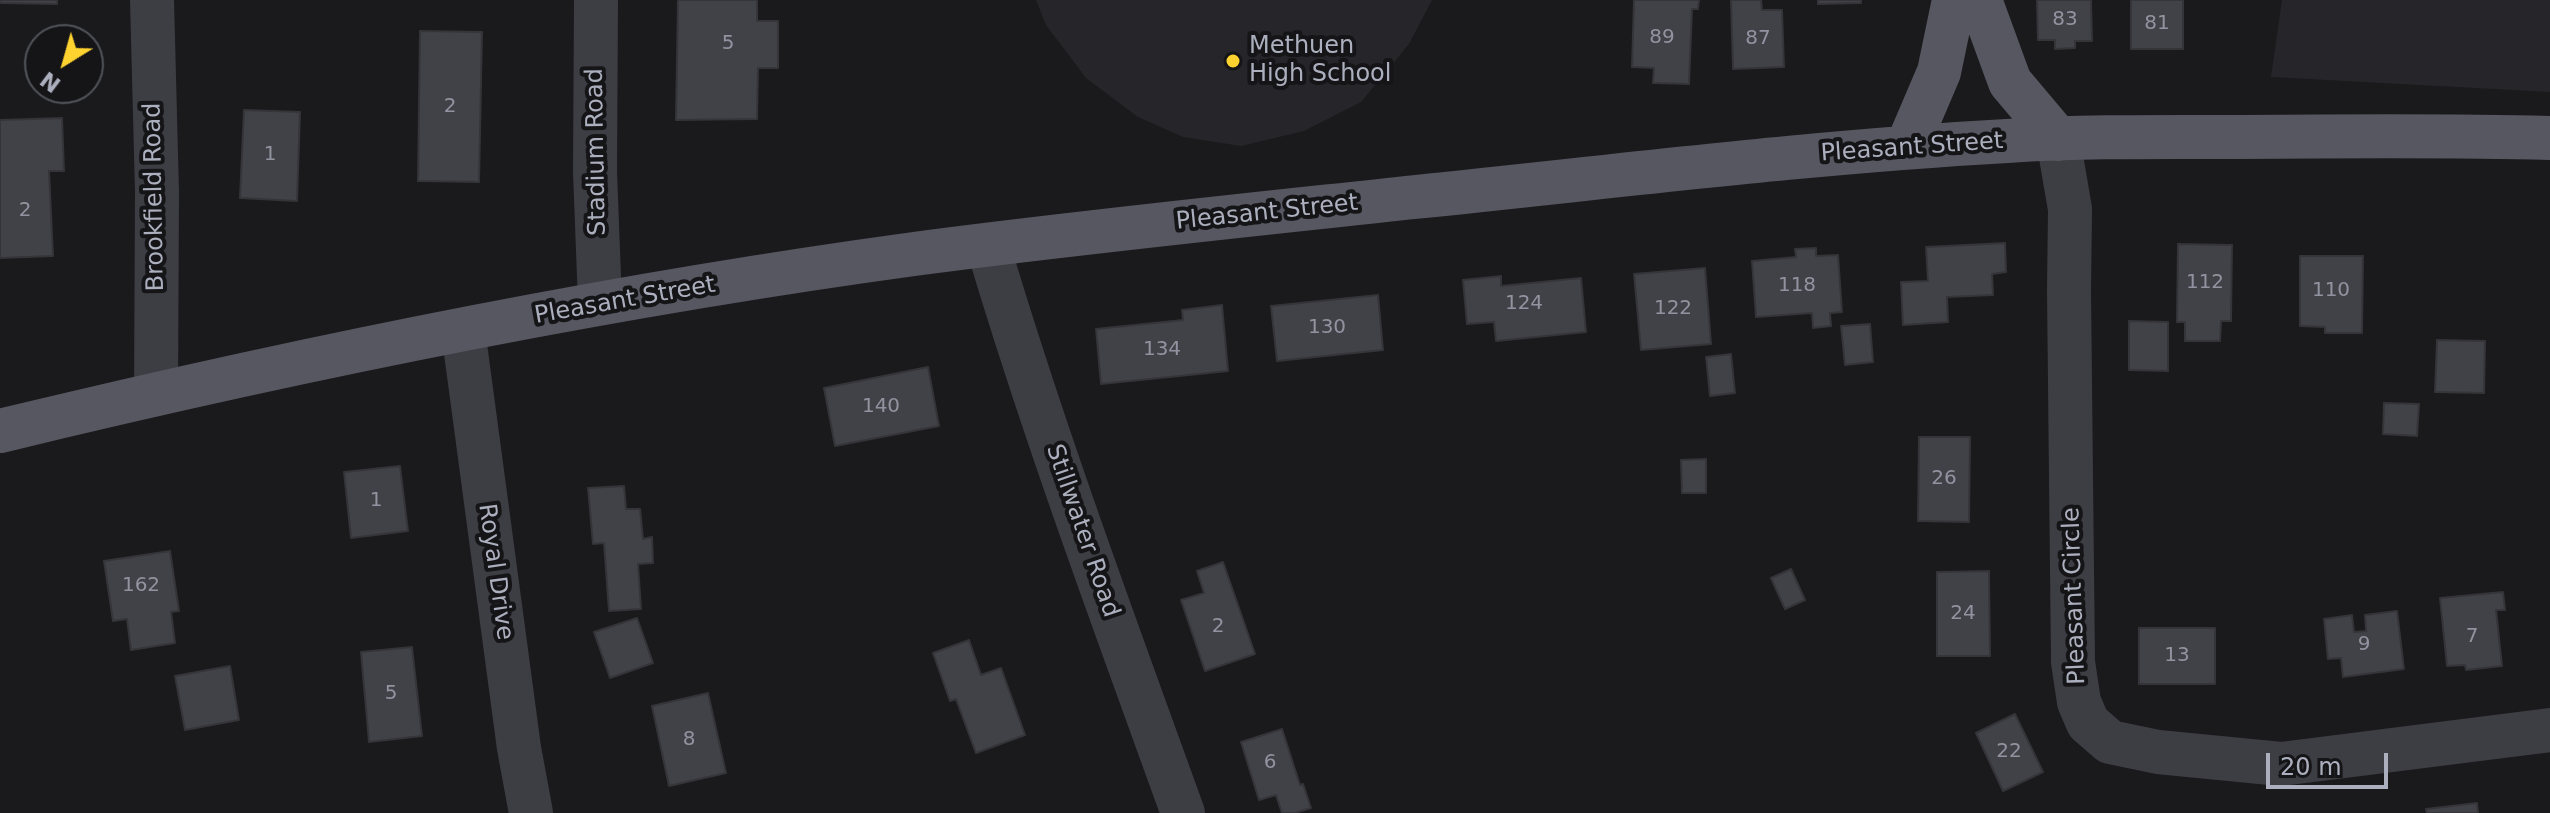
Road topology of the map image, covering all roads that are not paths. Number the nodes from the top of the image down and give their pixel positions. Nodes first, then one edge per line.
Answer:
1 (152, 0) edge
2 (596, 0) edge
3 (1954, 0) edge
4 (1980, 0) edge
5 (2550, 138) edge
6 (2058, 139) junction
7 (1907, 147) junction
8 (988, 246) junction
9 (600, 303) junction
10 (463, 330) junction
11 (156, 394) junction
12 (0, 431) edge
13 (2550, 730) edge
14 (531, 813) edge
15 (1183, 813) edge

1 - 11 street, Brookfield Road
2 - 9 street, Stadium Road
3 - 7 main road
4 - 6 main road
5 - 6 main road, Pleasant Street
6 - 7 main road, Pleasant Street
6 - 13 street, Pleasant Circle
7 - 8 main road, Pleasant Street
8 - 9 main road, Pleasant Street
8 - 15 street, Stillwater Road
9 - 10 main road, Pleasant Street
10 - 11 main road, Pleasant Street
10 - 14 street, Royal Drive
11 - 12 main road, Pleasant Street

